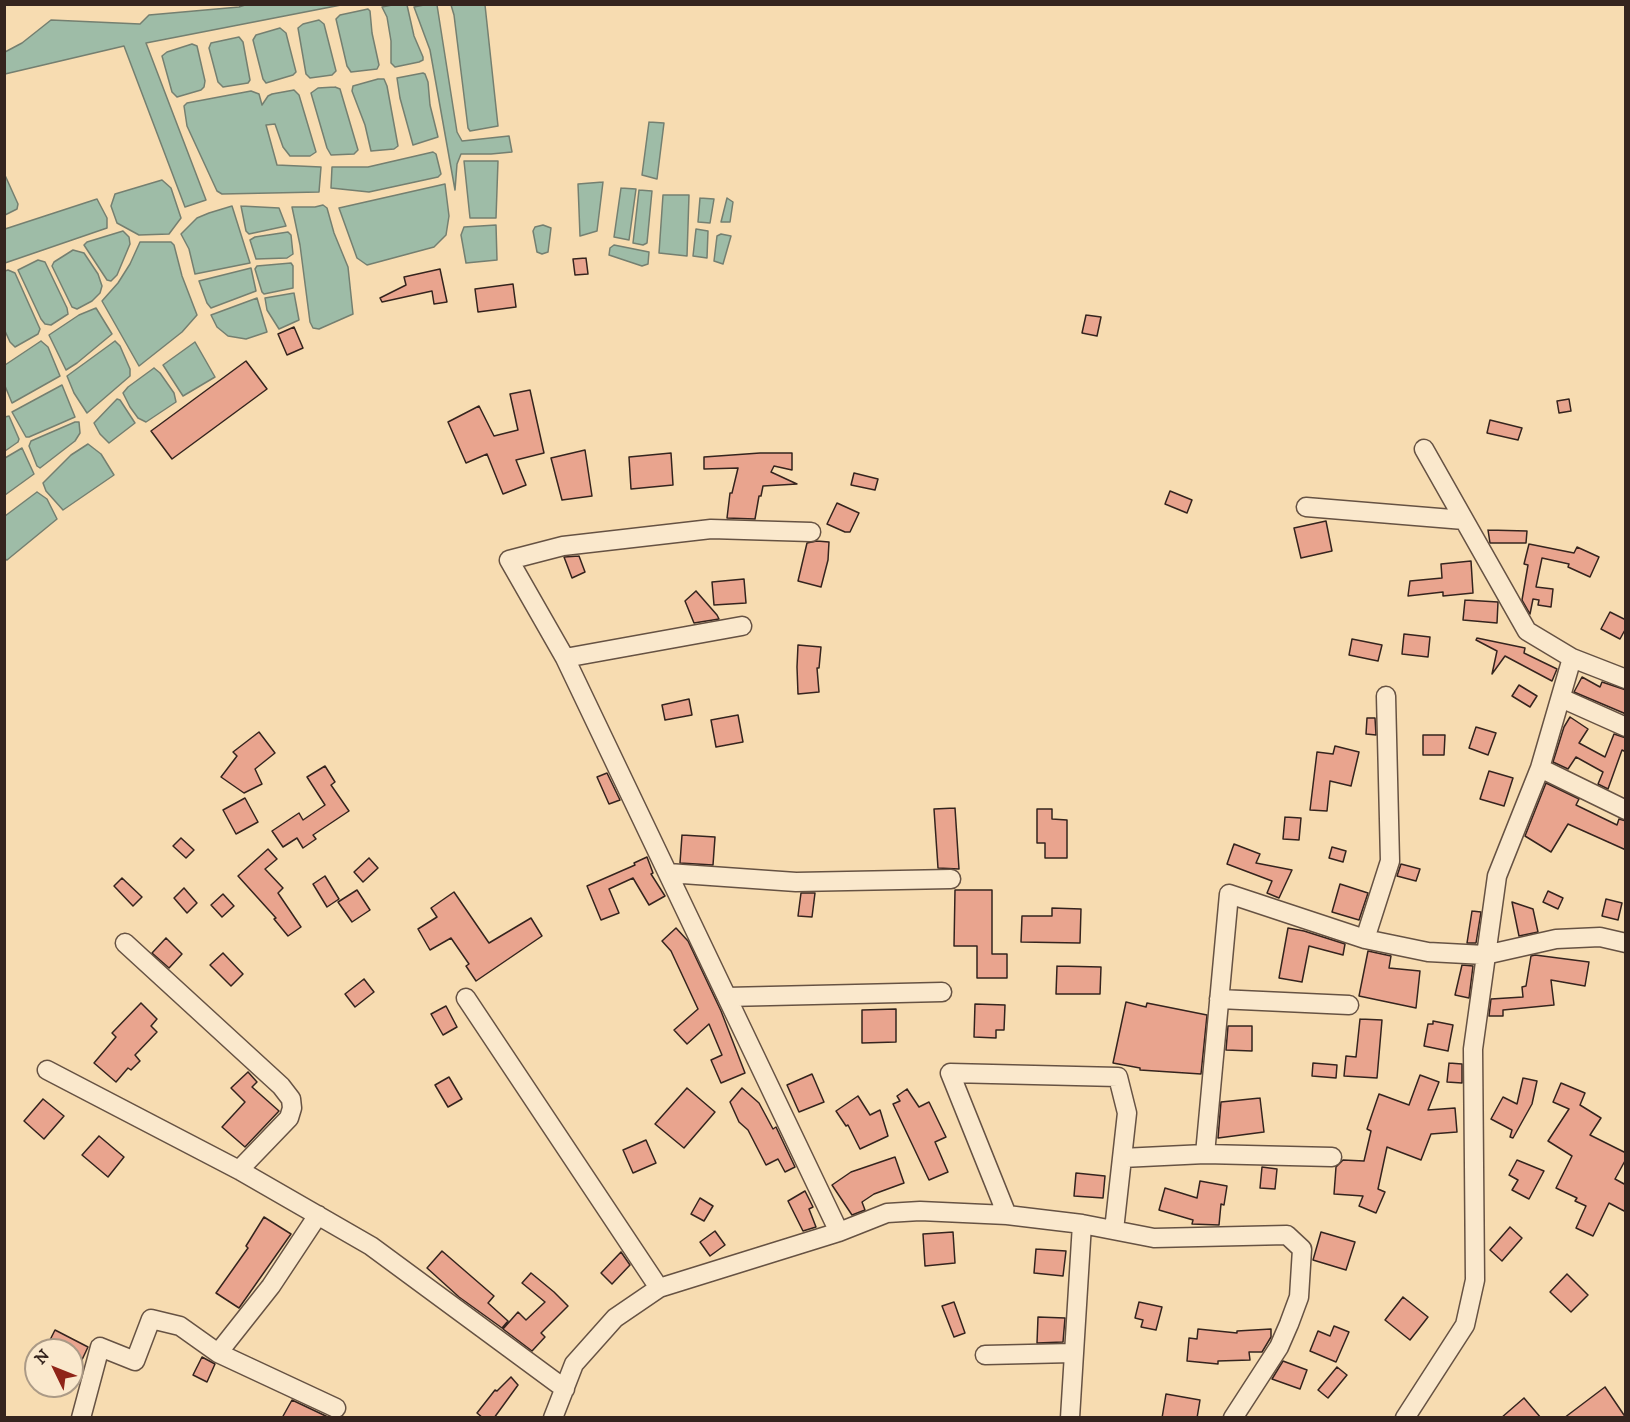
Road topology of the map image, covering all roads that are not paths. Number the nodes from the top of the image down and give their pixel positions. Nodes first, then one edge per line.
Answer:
1 (1424, 449) dead end
2 (1306, 507) dead end
3 (1464, 520) junction
4 (811, 532) dead end
5 (742, 626) dead end
6 (565, 658) junction
7 (1572, 658) junction
8 (1626, 679) edge
9 (1386, 696) dead end
10 (1561, 698) junction
11 (1626, 727) edge
12 (1540, 768) junction
13 (1626, 810) edge
14 (668, 873) junction
15 (951, 879) dead end
16 (1365, 939) junction
17 (125, 943) dead end
18 (1626, 943) edge
19 (1485, 955) junction
20 (942, 992) dead end
21 (727, 997) junction
22 (466, 998) dead end
23 (1219, 999) junction
24 (1349, 1005) dead end
25 (47, 1070) dead end
26 (1205, 1154) junction
27 (1332, 1157) dead end
28 (1122, 1158) junction
29 (239, 1170) junction
30 (318, 1215) junction
31 (1007, 1215) junction
32 (1082, 1224) junction
33 (1114, 1230) junction
34 (839, 1232) junction
35 (659, 1288) junction
36 (218, 1353) junction
37 (1073, 1353) junction
38 (985, 1355) dead end
39 (564, 1389) junction
40 (336, 1408) dead end
41 (81, 1418) edge
42 (553, 1418) edge
43 (1070, 1418) edge
44 (1233, 1418) edge
45 (1405, 1418) edge

1 - 3 street
2 - 3 street
3 - 7 street
4 - 6 street
5 - 6 street
6 - 14 street
7 - 8 street
7 - 10 street
9 - 16 street
10 - 11 street
10 - 12 street
12 - 13 street
12 - 19 street
14 - 15 street
14 - 21 street
16 - 19 street
16 - 23 street
17 - 29 street
18 - 19 street
19 - 45 street
20 - 21 street
21 - 34 street
22 - 35 street
23 - 24 street
23 - 26 street
25 - 29 street
26 - 27 street
26 - 28 street
28 - 31 street
28 - 33 street
29 - 30 street
30 - 36 street
30 - 39 street
31 - 32 street
31 - 34 street
32 - 33 street
32 - 37 street
33 - 44 street
34 - 35 street
35 - 39 street
36 - 40 street
36 - 41 street
37 - 38 street
37 - 43 street
39 - 42 street

